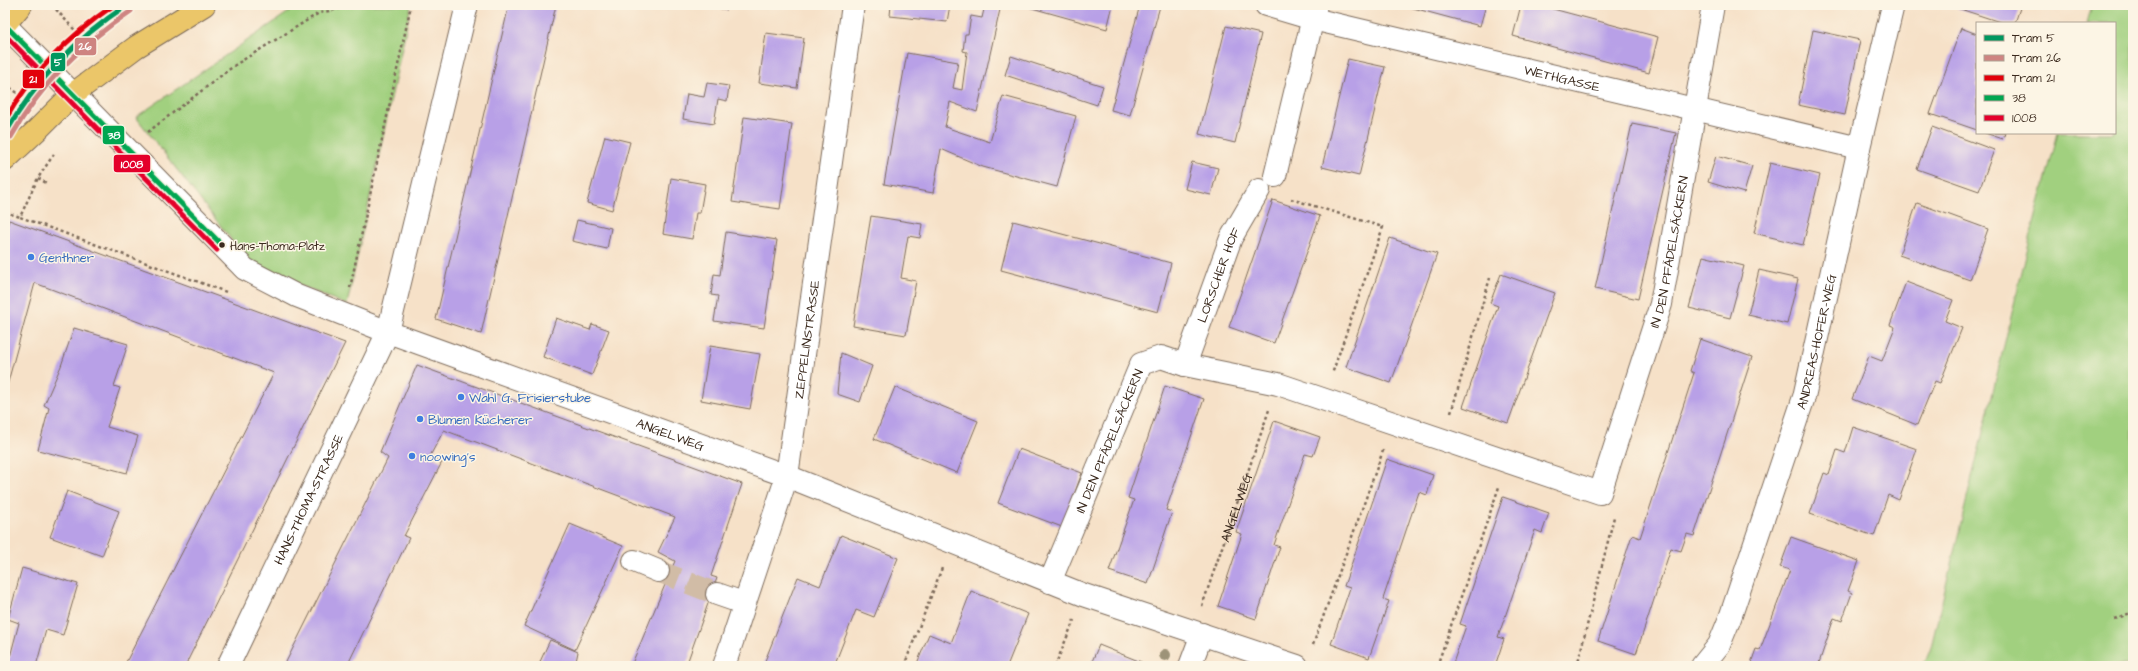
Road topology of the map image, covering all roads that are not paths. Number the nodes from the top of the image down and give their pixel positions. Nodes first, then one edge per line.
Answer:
1 (21, 5) edge
2 (204, 5) edge
3 (467, 5) edge
4 (853, 5) edge
5 (1266, 5) edge
6 (1713, 5) edge
7 (1893, 5) edge
8 (1314, 12) edge
9 (5, 25) edge
10 (73, 94) junction
11 (1694, 110) junction
12 (1859, 148) junction
13 (5, 160) edge
14 (388, 332) junction
15 (1185, 365) junction
16 (787, 476) junction
17 (634, 561) dead end
18 (658, 571) tunnel mouth
19 (1050, 582) junction
20 (717, 594) tunnel mouth
21 (743, 604) junction
22 (1198, 633) junction
23 (1304, 659) edge
24 (228, 666) edge
25 (724, 666) edge
26 (1190, 666) edge
27 (1702, 666) edge

1 - 9 main road
2 - 10 main road
3 - 14 street
4 - 16 street, ZEPPELINSTRASSE
5 - 8 street, WETHGASSE
6 - 11 street, IN DEN PFÄDELSÄCKERN
7 - 12 street, ANDREAS-HOFER-WEG
8 - 11 street, WETHGASSE
8 - 15 street, LORSCHER HOF
9 - 10 street
10 - 13 main road
10 - 14 street
11 - 12 street, WETHGASSE
11 - 15 street, IN DEN PFÄDELSÄCKERN
12 - 27 street, ANDREAS-HOFER-WEG
14 - 16 street, ANGELWEG
14 - 24 street, HANS-THOMA-STRASSE
15 - 19 street, IN DEN PFÄDELSÄCKERN
16 - 19 street, ANGELWEG
16 - 21 street, ZEPPELINSTRASSE
17 - 18 street
19 - 22 street, ANGELWEG
20 - 21 street
21 - 25 street, ZEPPELINSTRASSE
22 - 23 street, ANGELWEG
22 - 26 street

